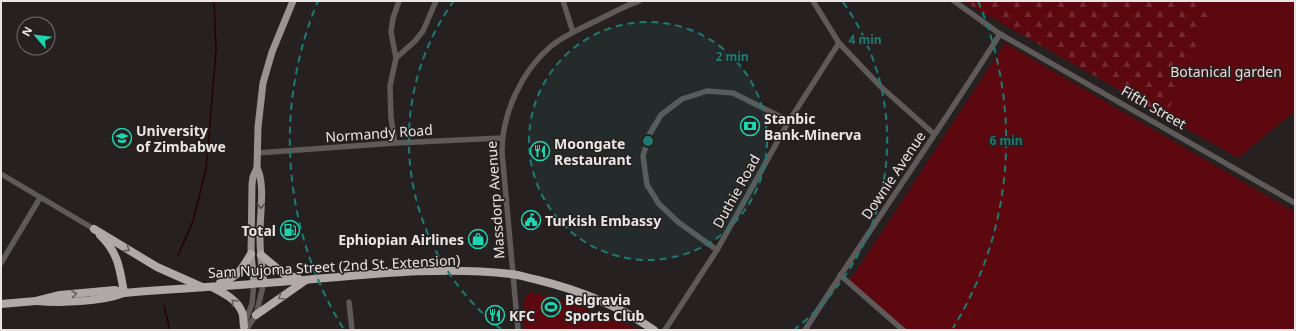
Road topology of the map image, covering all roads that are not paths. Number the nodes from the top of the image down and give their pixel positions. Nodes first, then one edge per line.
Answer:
1 (293, 1) edge
2 (399, 1) edge
3 (436, 1) edge
4 (563, 1) edge
5 (639, 1) edge
6 (813, 1) edge
7 (954, 1) edge
8 (573, 32) junction
9 (1000, 34) junction
10 (840, 43) junction
11 (396, 58) junction
12 (789, 121) junction
13 (934, 134) junction
14 (502, 138) junction
15 (394, 143) junction
16 (257, 153) junction
17 (257, 168) junction
18 (1, 174) edge
19 (40, 198) junction
20 (1295, 202) edge
21 (94, 229) junction
22 (717, 250) junction
23 (251, 254) junction
24 (261, 255) junction
25 (1, 263) edge
26 (513, 274) junction
27 (840, 275) junction
28 (307, 280) junction
29 (264, 282) junction
30 (254, 284) junction
31 (203, 287) junction
32 (212, 287) junction
33 (124, 293) junction
34 (349, 302) dead end
35 (1, 304) edge
36 (256, 315) junction
37 (244, 329) edge
38 (352, 330) edge
39 (518, 330) edge
40 (654, 330) edge
41 (665, 330) edge
42 (805, 330) edge
43 (903, 330) edge

1 - 16 main road
2 - 11 street
3 - 11 street
4 - 8 street
5 - 8 street, Massdorp Avenue
6 - 10 street
7 - 9 street, Fifth Street
8 - 14 street, Massdorp Avenue
9 - 13 street, Downie Avenue
9 - 20 street, Fifth Street
10 - 12 street, Duthie Road
10 - 13 street
11 - 15 street
12 - 22 street, Duthie Road
12 - 22 street
13 - 27 street, Downie Avenue
14 - 15 street, Normandy Road
14 - 26 street, Massdorp Avenue
15 - 16 street, Normandy Road
16 - 17 main road
17 - 23 main road
17 -> 24 main road
18 - 19 street
19 - 21 street
19 - 25 street
21 -> 31 highway
21 - 33 highway
22 - 41 street, Duthie Road
23 - 30 main road
23 - 32 highway
24 - 28 highway
24 - 29 main road
26 - 28 highway, Sam Nujoma Street (2nd St. Extension)
26 - 39 street, Massdorp Avenue
26 - 40 highway, Sam Nujoma Street (2nd St. Extension)
27 - 42 street, Downie Avenue
27 - 43 street
28 - 29 highway, Sam Nujoma Street (2nd St. Extension)
28 -> 36 highway
29 - 30 highway, Sam Nujoma Street (2nd St. Extension)
29 - 36 street
30 - 32 highway, Sam Nujoma Street (2nd St. Extension)
30 - 37 street
31 - 32 highway, Sam Nujoma Street (2nd St. Extension)
31 - 33 highway, Sam Nujoma Street (2nd St. Extension)
37 -> 32 highway
33 - 35 highway, Sam Nujoma Street (2nd St. Extension)
34 - 38 street
36 - 37 street

